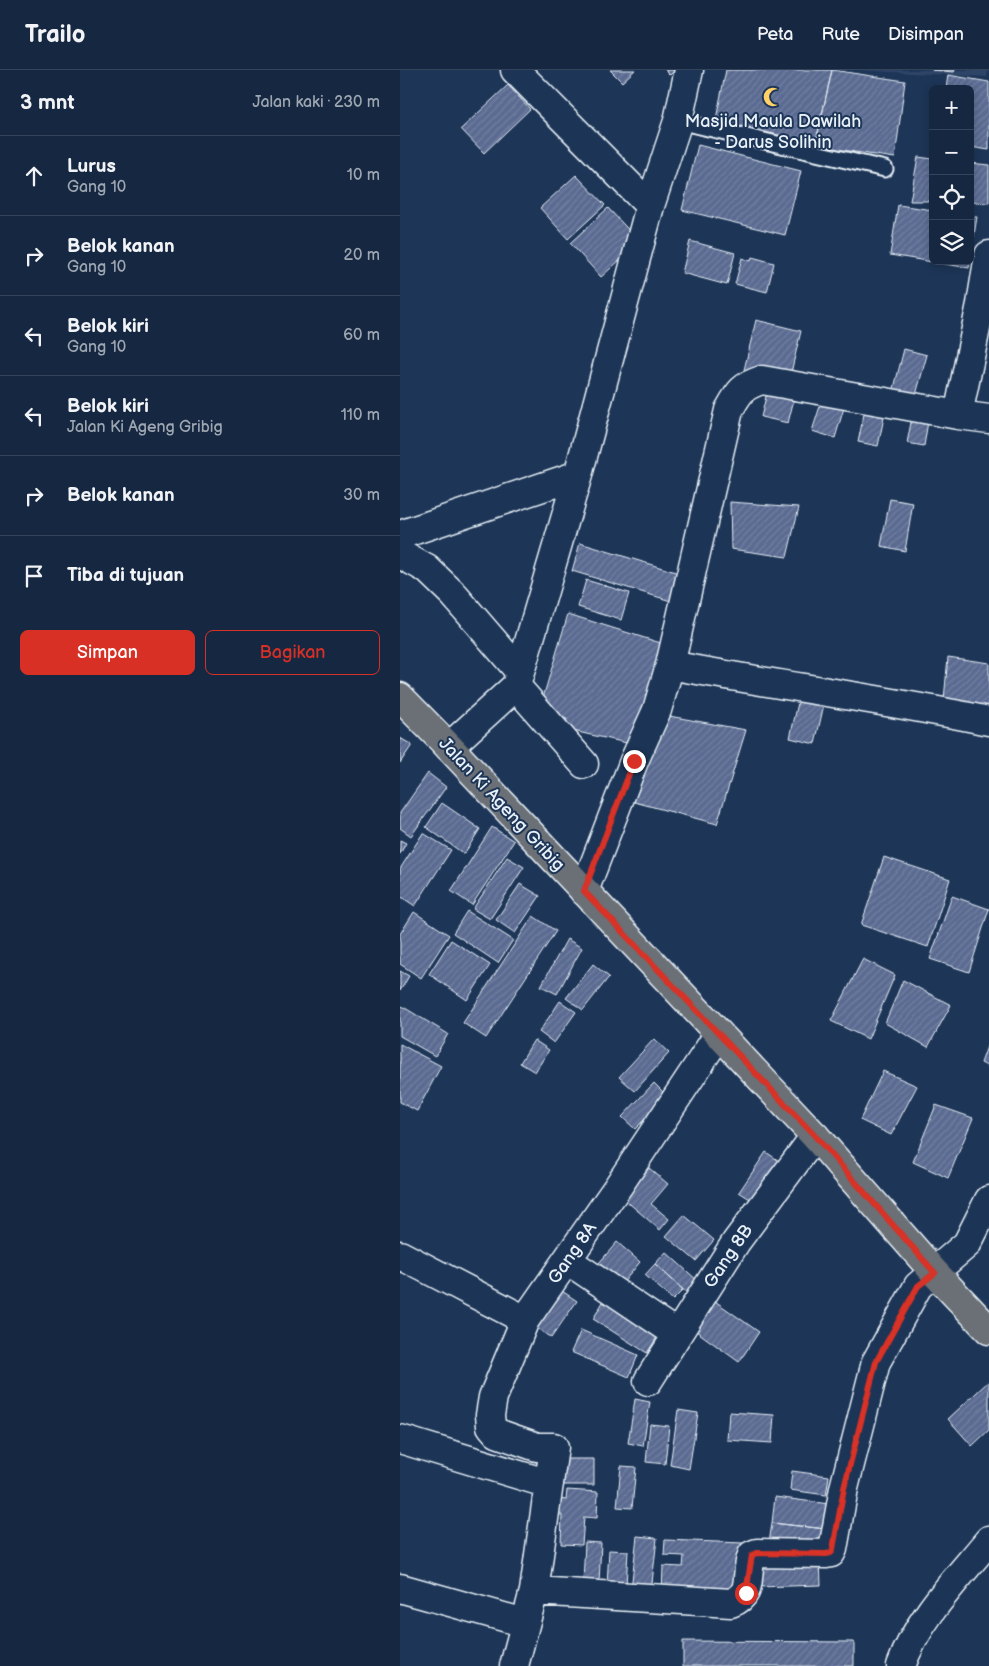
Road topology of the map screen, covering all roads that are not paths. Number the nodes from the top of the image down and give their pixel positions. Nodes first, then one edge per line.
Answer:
1 (514, 70) edge
2 (690, 70) edge
3 (678, 121) junction
4 (885, 169) dead end
5 (650, 206) junction
6 (989, 255) edge
7 (958, 415) junction
8 (989, 419) edge
9 (578, 475) junction
10 (400, 535) edge
11 (400, 554) edge
12 (670, 665) junction
13 (518, 679) junction
14 (400, 697) edge
15 (989, 721) edge
16 (449, 748) junction
17 (584, 764) dead end
18 (584, 891) junction
19 (719, 1034) junction
20 (815, 1136) junction
21 (989, 1200) edge
22 (400, 1255) edge
23 (567, 1260) junction
24 (935, 1273) junction
25 (525, 1320) junction
26 (989, 1330) edge
27 (677, 1334) junction
28 (648, 1381) dead end
29 (400, 1439) edge
30 (549, 1484) junction
31 (989, 1540) edge
32 (400, 1588) edge
33 (534, 1591) junction
34 (526, 1623) junction
35 (905, 1665) edge
36 (514, 1666) edge

1 - 5 street
2 - 3 street
3 - 4 lane
3 - 5 street
5 - 9 street
6 - 7 street
7 - 8 street
7 - 12 street
9 - 10 street
9 - 13 street
11 - 13 street
12 - 15 street
12 - 18 street
13 - 16 street
13 - 17 street
14 - 16 main road, Jalan Ki Ageng Gribig
16 - 18 main road, Jalan Ki Ageng Gribig
18 - 19 main road, Jalan Ki Ageng Gribig
19 - 20 main road, Jalan Ki Ageng Gribig
19 - 23 street, Gang 8A
20 - 24 main road, Jalan Ki Ageng Gribig
20 - 27 street, Gang 8B
21 - 24 street
22 - 25 street
23 - 25 street, Gang 8A
23 - 27 street
24 - 26 main road, Jalan Ki Ageng Gribig
24 - 33 street
25 - 30 street, Gang 8A
27 - 28 street, Gang 8B
29 - 30 street
30 - 33 street
31 - 35 street
32 - 34 street
33 - 34 street
34 - 36 street

